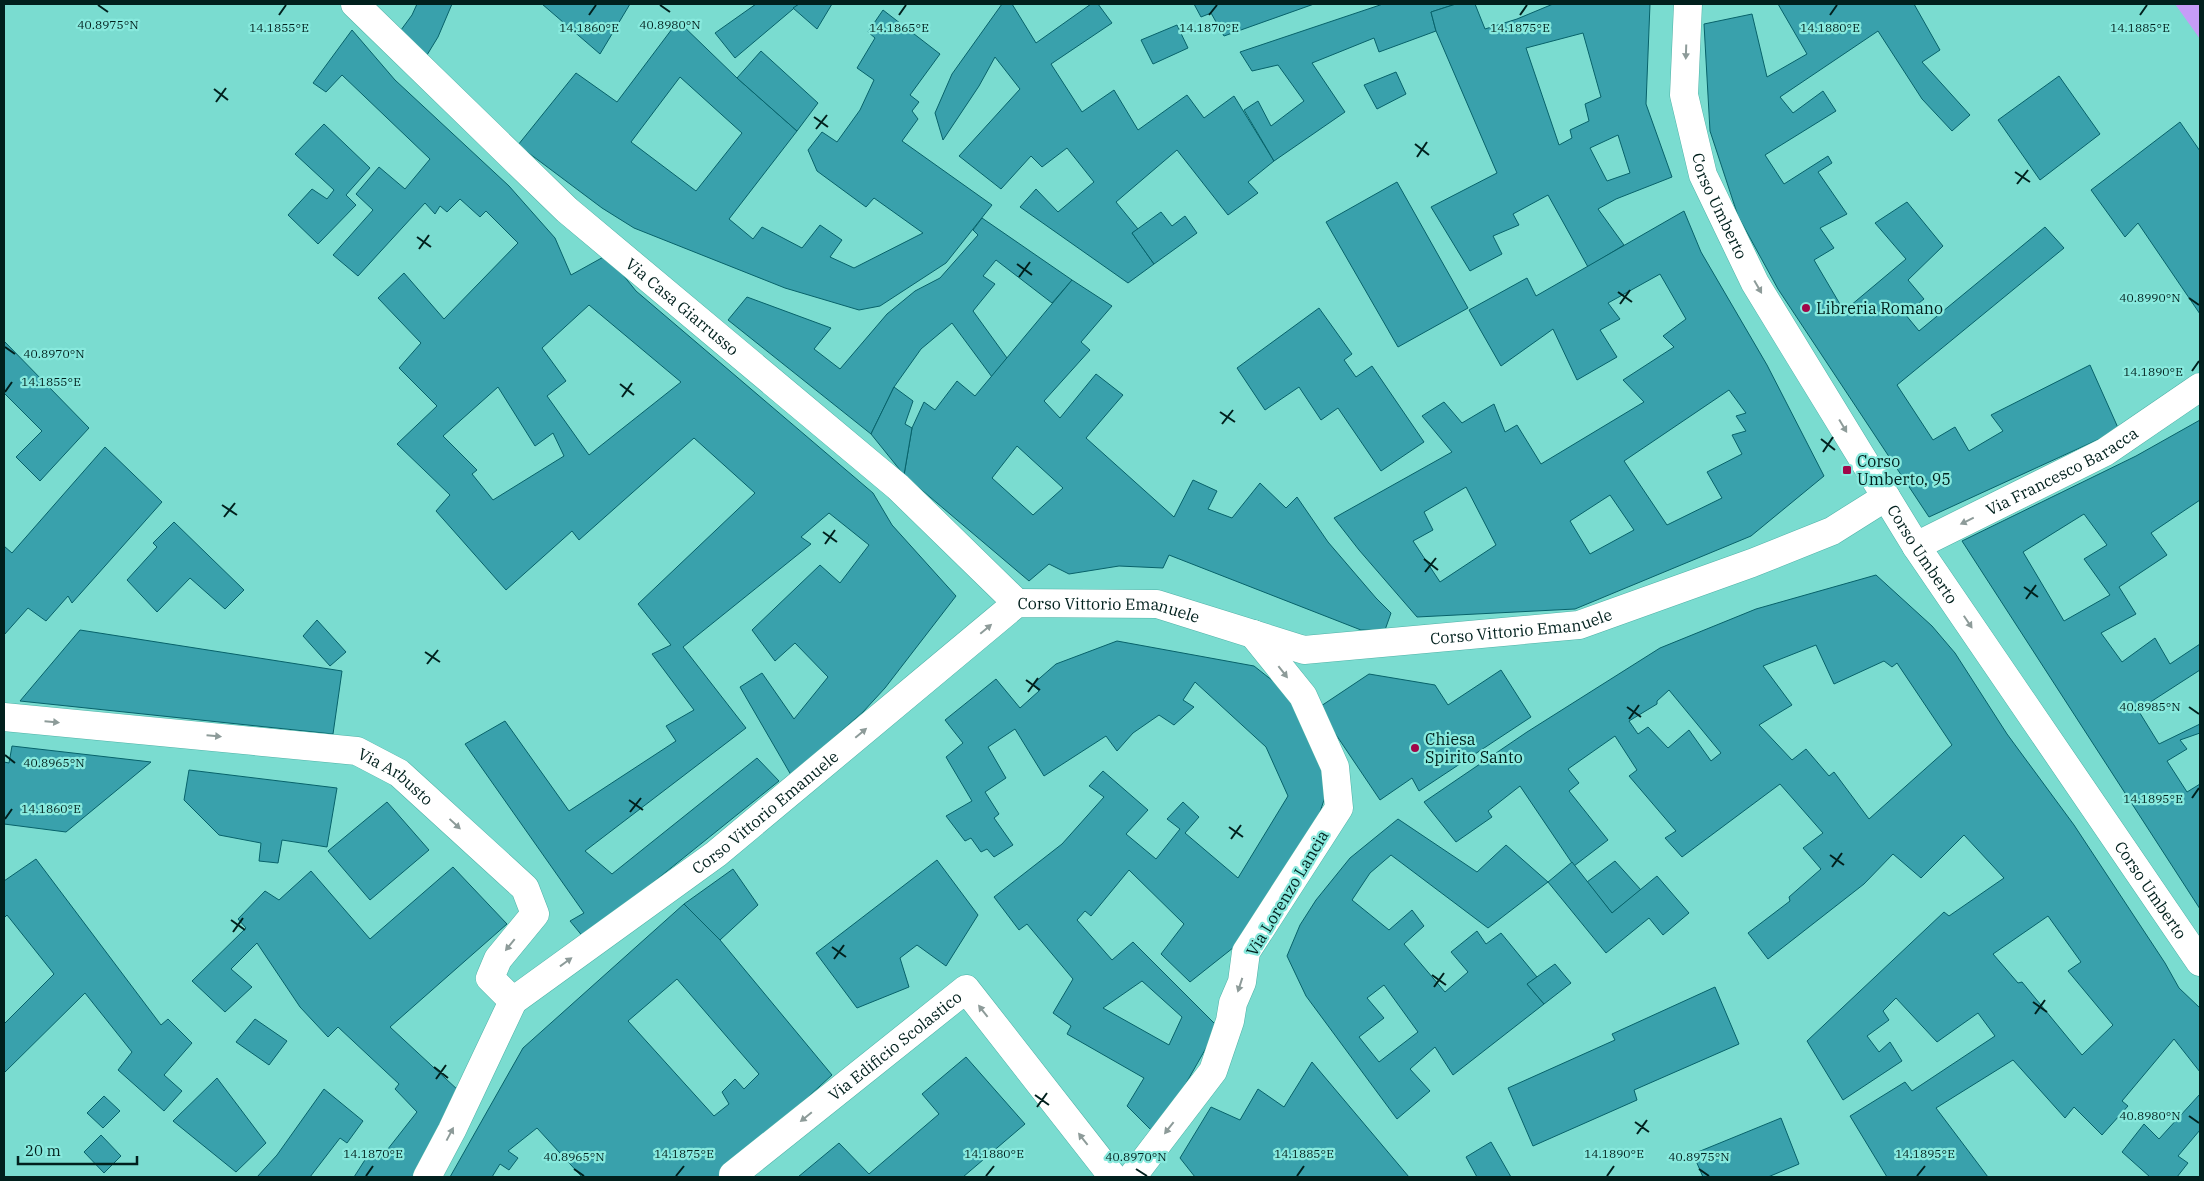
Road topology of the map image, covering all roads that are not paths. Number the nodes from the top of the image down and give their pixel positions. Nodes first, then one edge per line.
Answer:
1 (355, 4) edge
2 (1688, 4) edge
3 (2200, 387) edge
4 (1886, 497) junction
5 (1916, 546) junction
6 (1017, 603) junction
7 (1253, 634) junction
8 (4, 717) edge
9 (2200, 962) edge
10 (512, 1001) junction
11 (426, 1177) edge
12 (735, 1177) edge
13 (1113, 1177) edge
14 (1132, 1177) edge

1 - 6 street, Via Casa Giarrusso
2 -> 4 street, Corso Umberto
3 -> 5 street, Via Francesco Baracca
4 - 5 street, Corso Umberto
4 - 7 street, Corso Vittorio Emanuele
5 -> 9 street, Corso Umberto
6 - 7 street, Corso Vittorio Emanuele
10 -> 6 street, Corso Vittorio Emanuele
7 -> 14 street, Via Lorenzo Lancia
8 -> 10 street, Via Arbusto
11 -> 10 street, Corso Vittorio Emanuele
13 -> 12 street, Via Edificio Scolastico

